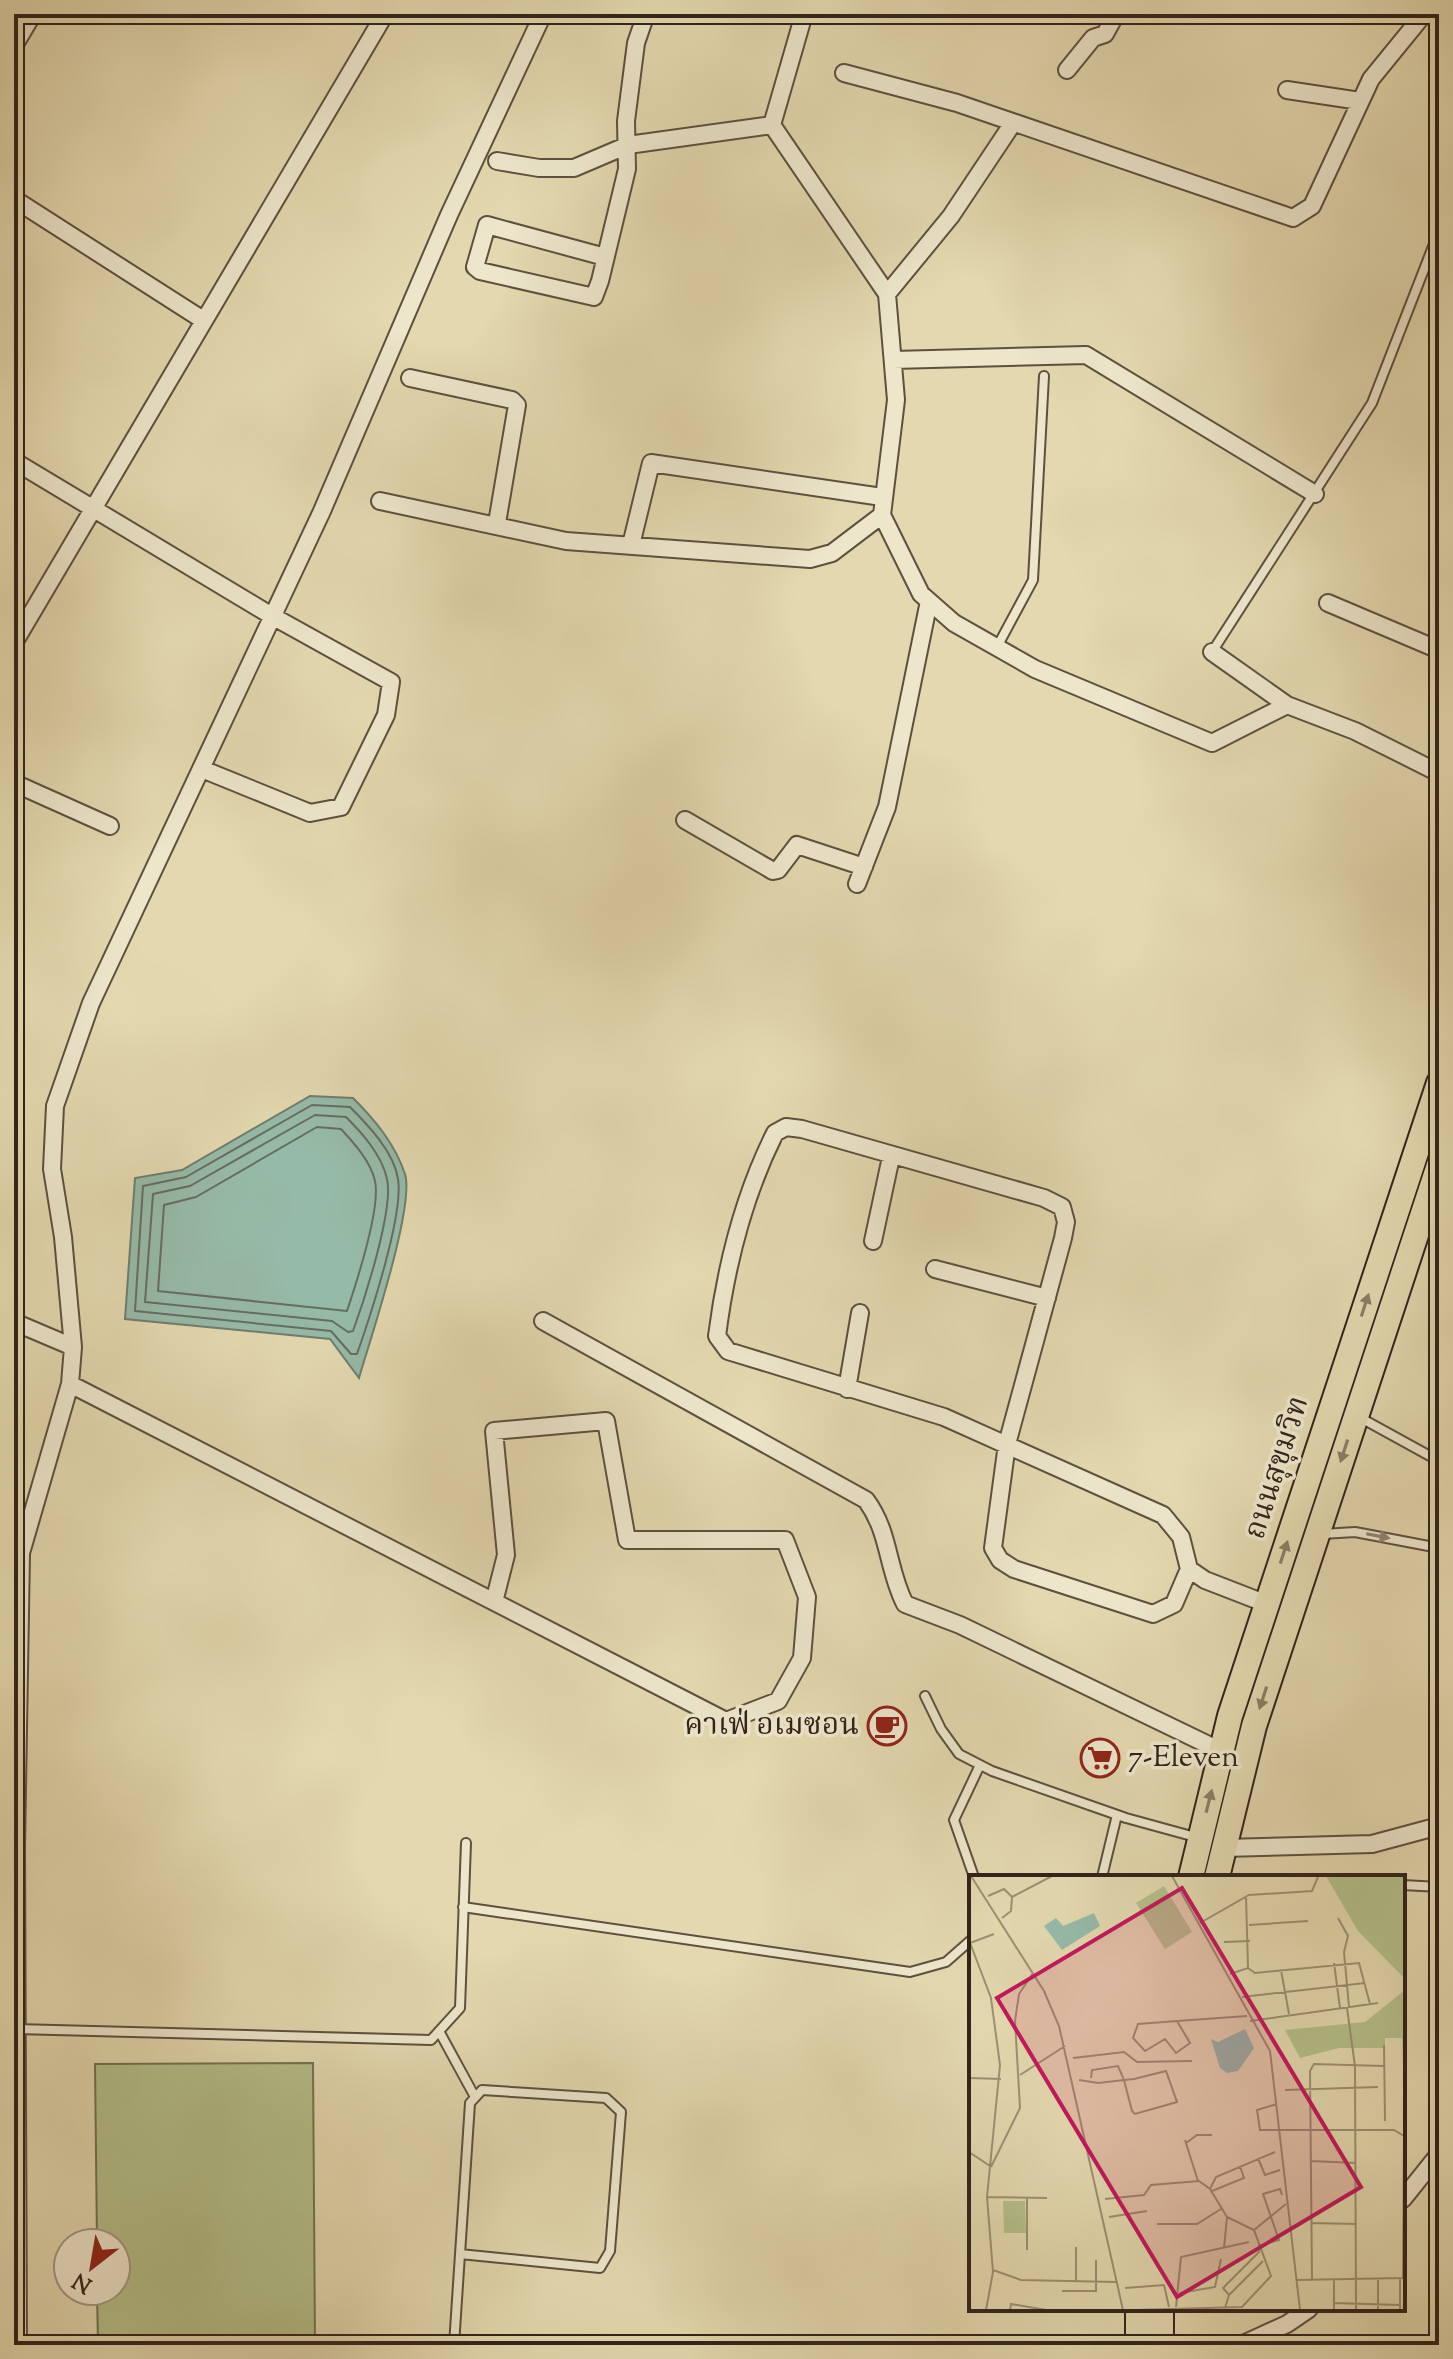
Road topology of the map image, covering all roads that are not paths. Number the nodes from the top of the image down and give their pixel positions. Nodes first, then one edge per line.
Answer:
1 (33, 14) edge
2 (385, 14) edge
3 (543, 14) edge
4 (646, 14) edge
5 (804, 14) edge
6 (1116, 14) edge
7 (1424, 14) edge
8 (14, 46) edge
9 (1067, 70) dead end
10 (844, 73) dead end
11 (1287, 90) dead end
12 (1360, 101) junction
13 (1013, 123) junction
14 (772, 125) junction
15 (628, 145) junction
16 (497, 161) dead end
17 (14, 199) edge
18 (1439, 231) edge
19 (605, 257) junction
20 (887, 294) junction
21 (203, 320) junction
22 (893, 360) junction
23 (1044, 376) dead end
24 (410, 378) dead end
25 (14, 461) edge
26 (1315, 494) junction
27 (882, 497) junction
28 (380, 501) dead end
29 (91, 508) junction
30 (882, 515) junction
31 (497, 523) junction
32 (631, 545) junction
33 (929, 601) junction
34 (1328, 603) dead end
35 (272, 616) junction
36 (15, 637) edge
37 (997, 647) junction
38 (1439, 650) edge
39 (1212, 652) joint
40 (1287, 705) junction
41 (202, 769) junction
42 (1439, 773) edge
43 (14, 783) edge
44 (685, 820) dead end
45 (110, 826) dead end
46 (864, 867) junction
47 (857, 884) dead end
48 (1439, 1083) edge
49 (891, 1157) junction
50 (1439, 1165) edge
51 (873, 1241) dead end
52 (935, 1269) dead end
53 (1047, 1298) junction
54 (860, 1313) dead end
55 (543, 1321) dead end
56 (14, 1322) edge
57 (73, 1347) junction
58 (70, 1384) junction
59 (847, 1389) junction
60 (1356, 1415) junction
61 (1007, 1444) junction
62 (1439, 1461) edge
63 (14, 1507) edge
64 (32, 1515) junction
65 (1317, 1534) junction
66 (1439, 1548) edge
67 (1189, 1569) junction
68 (494, 1602) junction
69 (1267, 1604) junction
70 (16, 1687) edge
71 (925, 1696) dead end
72 (1221, 1751) junction
73 (980, 1765) junction
74 (1117, 1815) junction
75 (1439, 1826) edge
76 (1200, 1838) junction
77 (466, 1843) dead end
78 (1224, 1848) junction
79 (973, 1875) edge
80 (1102, 1875) edge
81 (1191, 1875) edge
82 (1217, 1875) edge
83 (1405, 1885) edge
84 (1439, 1887) edge
85 (463, 1907) junction
86 (969, 1942) edge
87 (16, 2029) junction
88 (439, 2031) junction
89 (15, 2087) edge
90 (475, 2097) junction
91 (1436, 2165) edge
92 (1405, 2197) edge
93 (16, 2248) edge
94 (460, 2254) junction
95 (1138, 2311) edge
96 (1161, 2311) edge
97 (1306, 2311) edge
98 (18, 2345) edge
99 (454, 2345) edge
100 (1138, 2345) edge
101 (1161, 2345) edge
102 (1241, 2345) edge

1 - 8 street
2 - 21 street
3 - 35 street
4 - 15 street
5 - 14 street
6 - 9 street
7 - 12 street
10 - 13 street
11 - 12 street
12 - 13 street
13 - 20 street
14 - 15 street
14 - 20 street
15 - 16 street
15 - 19 street
17 - 21 street
18 - 26 lane
19 - 19 street
20 - 22 street
21 - 29 street
22 - 26 street
22 - 27 street
23 - 37 lane
24 - 31 street
25 - 29 street
26 - 39 lane
27 - 30 street
27 - 32 street
28 - 31 street
29 - 35 street
29 - 36 street
30 - 32 street
30 - 33 street
31 - 32 street
33 - 37 street
33 - 46 street
34 - 38 street
35 - 41 street
35 - 41 street
37 - 40 street
39 - 40 street
40 - 42 street
41 - 57 street
43 - 45 street
44 - 46 street
46 - 47 street
69 -> 48 main road, ถนนสุขุมวิท
49 - 51 street
49 - 53 street
49 - 59 street
50 - 60 main road, ถนนสุขุมวิท
52 - 53 street
53 - 61 street
54 - 59 street
55 - 72 street
56 - 57 street
57 - 58 street
58 - 64 street
58 - 68 street
59 - 61 street
60 - 62 lane
60 -> 65 main road, ถนนสุขุมวิท
61 - 67 street
61 - 67 street
63 - 64 street
64 - 70 street
65 -> 66 lane
65 -> 78 main road, ถนนสุขุมวิท
67 - 69 street
68 - 68 street
69 - 72 main road, ถนนสุขุมวิท
70 - 87 street
71 - 73 lane
76 -> 72 main road, ถนนสุขุมวิท
73 - 74 lane
73 - 79 lane
74 - 76 lane
74 - 80 lane
75 - 78 street
76 - 81 main road, ถนนสุขุมวิท
77 - 85 lane
78 - 82 main road, ถนนสุขุมวิท
83 - 84 lane
85 - 86 lane
85 - 88 lane
87 - 88 lane
87 - 89 street
88 - 90 lane
89 - 93 street
90 - 94 lane
90 - 94 lane
91 - 92 street
93 - 98 street
94 - 99 lane
95 - 100 main road
96 - 101 main road
97 - 102 street

